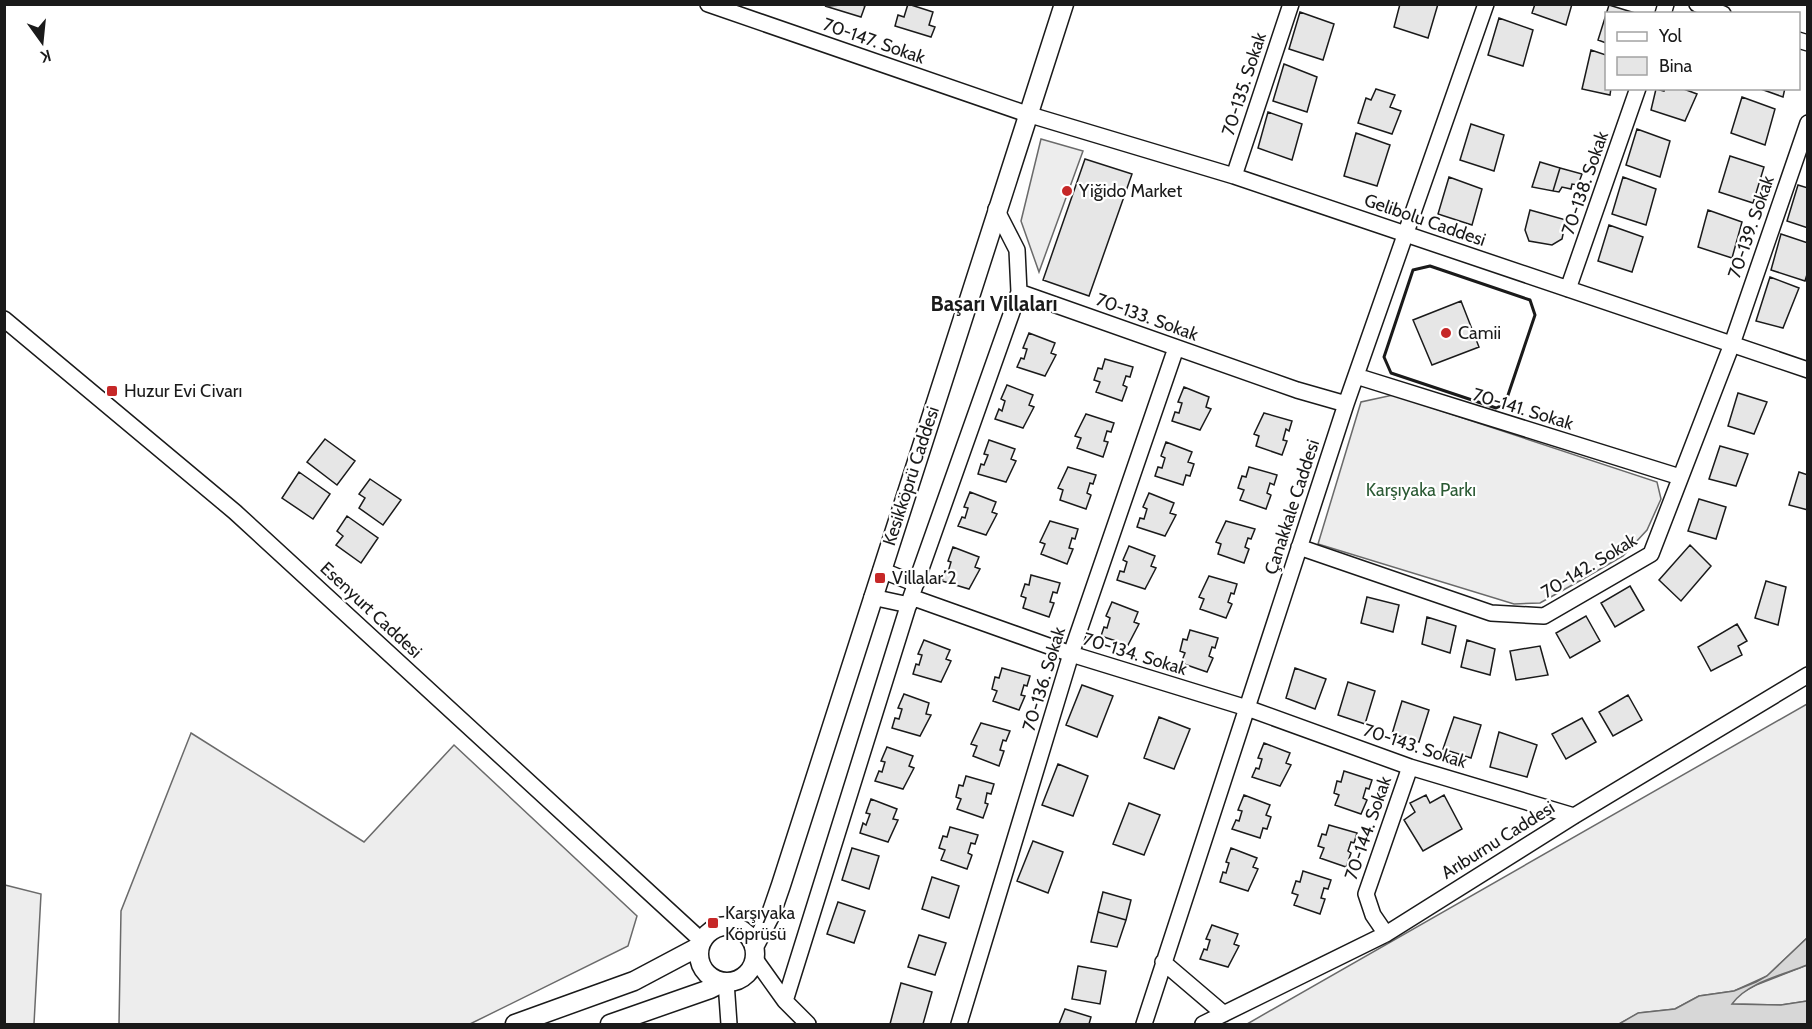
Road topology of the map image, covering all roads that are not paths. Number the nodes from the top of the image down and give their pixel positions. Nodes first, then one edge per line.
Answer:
1 (708, 4) edge
2 (1064, 4) edge
3 (1291, 4) edge
4 (1486, 4) edge
5 (1696, 4) edge
6 (1718, 12) edge
7 (1637, 90) edge
8 (1027, 114) junction
9 (1808, 123) edge
10 (1234, 176) junction
11 (996, 209) junction
12 (1406, 234) junction
13 (1568, 289) junction
14 (1019, 292) junction
15 (4, 319) edge
16 (1732, 344) junction
17 (1176, 348) junction
18 (1808, 370) edge
19 (1356, 376) junction
20 (1346, 404) junction
21 (1680, 477) junction
22 (1299, 547) junction
23 (881, 570) junction
24 (912, 595) junction
25 (872, 597) junction
26 (1071, 654) junction
27 (1808, 675) edge
28 (1247, 708) junction
29 (1410, 767) junction
30 (1574, 816) junction
31 (1386, 934) junction
32 (701, 944) junction
33 (755, 953) junction
34 (1163, 962) junction
35 (725, 982) junction
36 (784, 1001) junction
37 (1224, 1014) junction
38 (515, 1024) edge
39 (610, 1024) edge
40 (729, 1024) edge
41 (808, 1024) edge
42 (960, 1024) edge
43 (1144, 1024) edge
44 (1203, 1024) edge

1 - 8 street, 70-147. Sokak
2 - 8 street, Kesikköprü Caddesi
3 - 10 street, 70-135. Sokak
4 - 12 street, Çanakkale Caddesi
5 - 6 street
7 - 13 street, 70-138. Sokak
8 - 10 street, Gelibolu Caddesi
8 - 11 street, Kesikköprü Caddesi
9 - 16 street, 70-139. Sokak
10 - 12 street, Gelibolu Caddesi
11 - 14 street
11 - 23 street, Kesikköprü Caddesi
12 - 13 street, Gelibolu Caddesi
12 - 19 street, Çanakkale Caddesi
13 - 16 street, Gelibolu Caddesi
14 - 17 street, 70-133. Sokak
14 - 24 street
15 - 32 street, Esenyurt Caddesi
16 - 18 street, Gelibolu Caddesi
16 - 21 street, 70-142. Sokak
17 - 20 street, 70-133. Sokak
17 - 26 street, 70-136. Sokak
19 - 20 street, Çanakkale Caddesi
19 - 21 street, 70-141. Sokak
20 - 22 street, Çanakkale Caddesi
21 - 22 street, 70-142. Sokak
22 - 28 street, Çanakkale Caddesi
23 - 24 street
23 - 25 street, Kesikköprü Caddesi
24 - 25 street
24 - 26 street, 70-134. Sokak
24 - 36 street
25 - 33 street, Kesikköprü Caddesi
26 - 28 street, 70-134. Sokak
26 - 42 street, 70-136. Sokak
27 - 30 street, Arıburnu Caddesi
28 - 29 street, 70-143. Sokak
28 - 34 street, Çanakkale Caddesi
29 - 30 street, 70-143. Sokak
29 - 31 street, 70-144. Sokak
30 - 31 street, Arıburnu Caddesi
31 - 37 street, Arıburnu Caddesi
32 - 33 street
32 - 35 street
32 - 38 street
33 - 35 street
33 - 36 street
34 - 37 street
34 - 43 street, Çanakkale Caddesi
35 - 39 street
35 - 40 street
36 - 41 street
37 - 44 street, Arıburnu Caddesi

